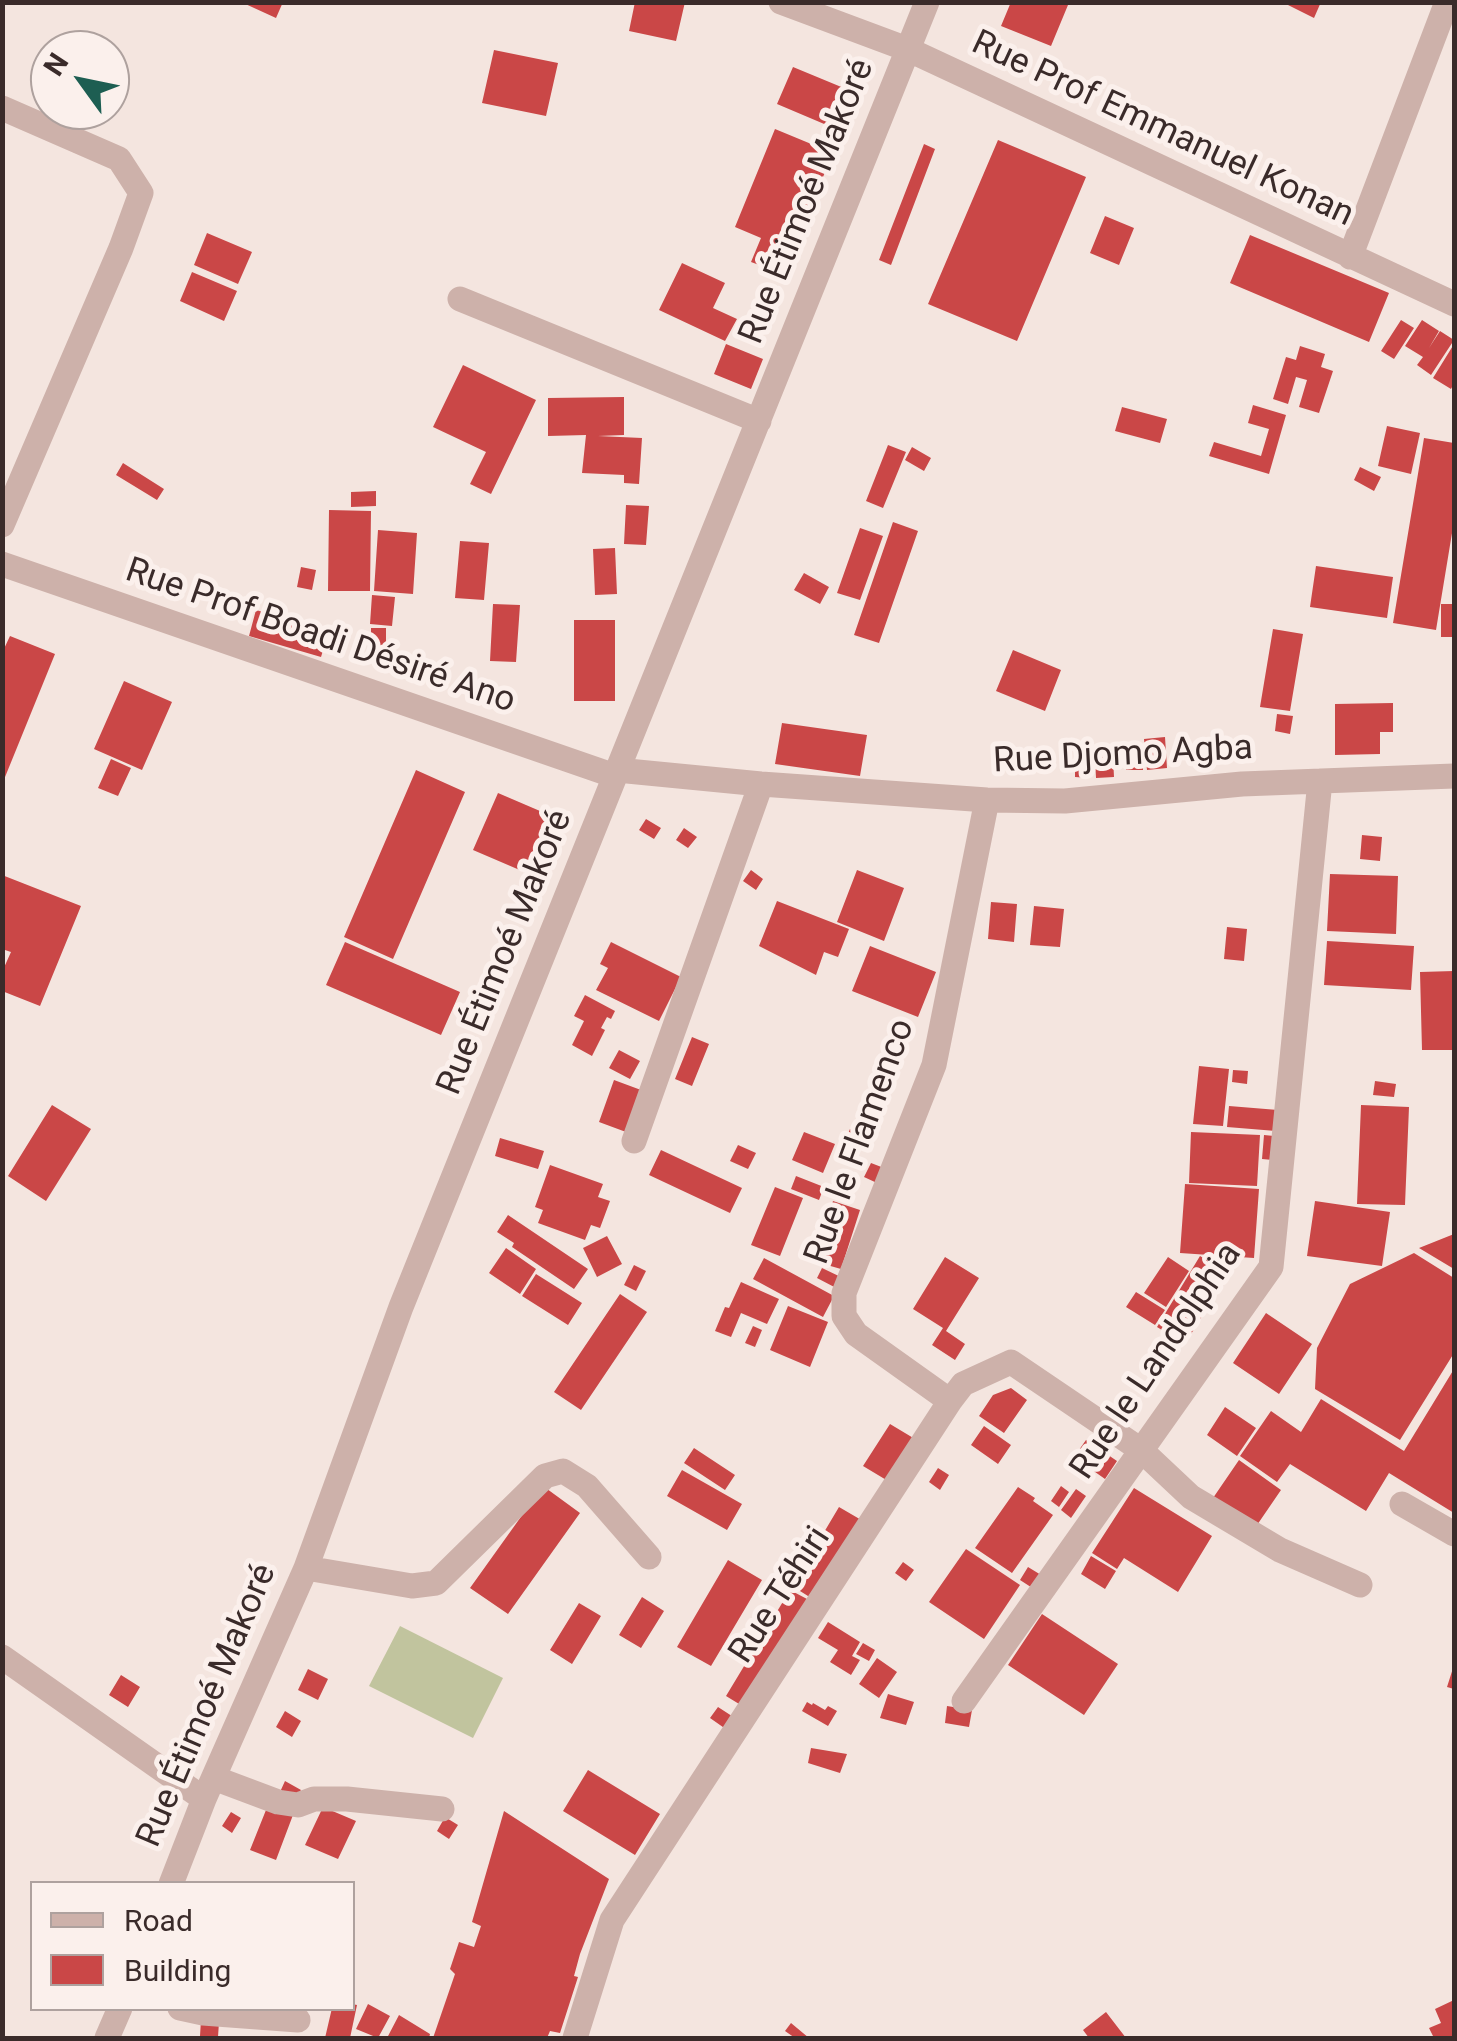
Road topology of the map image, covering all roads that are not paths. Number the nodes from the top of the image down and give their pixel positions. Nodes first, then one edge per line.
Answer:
1 (781, 2) edge
2 (927, 2) edge
3 (1447, 2) edge
4 (907, 49) junction
5 (2, 108) edge
6 (1350, 257) junction
7 (460, 299) dead end
8 (1454, 304) edge
9 (759, 420) junction
10 (2, 524) edge
11 (2, 564) edge
12 (616, 773) junction
13 (1454, 776) edge
14 (1320, 781) junction
15 (760, 784) junction
16 (988, 800) junction
17 (634, 1141) dead end
18 (950, 1401) junction
19 (1141, 1450) junction
20 (1402, 1504) dead end
21 (1454, 1534) edge
22 (649, 1557) dead end
23 (306, 1568) junction
24 (1360, 1584) dead end
25 (2, 1658) edge
26 (964, 1701) dead end
27 (209, 1788) junction
28 (442, 1808) dead end
29 (172, 1881) edge
30 (119, 2011) edge
31 (194, 2011) edge
32 (298, 2020) dead end
33 (107, 2038) edge
34 (575, 2038) edge

1 - 4 street, Rue Prof Emmanuel Konan
2 - 4 street, Rue Étimoé Makoré
3 - 6 street
4 - 6 street, Rue Prof Emmanuel Konan
4 - 9 street, Rue Étimoé Makoré
5 - 10 street
6 - 8 street, Rue Prof Emmanuel Konan
7 - 9 street
9 - 12 street, Rue Étimoé Makoré
11 - 12 street, Rue Prof Boadi Désiré Ano
12 - 15 street, Rue Djomo Agba
12 - 23 street, Rue Étimoé Makoré
13 - 14 street, Rue Djomo Agba
14 - 16 street, Rue Djomo Agba
14 - 19 street, Rue le Landolphia
15 - 16 street, Rue Djomo Agba
15 - 17 street
16 - 18 street, Rue le Flamenco
18 - 19 street, Rue Téhiri
18 - 34 street, Rue Téhiri
19 - 24 street
19 - 26 street, Rue le Landolphia
20 - 21 street
22 - 23 street
23 - 27 street, Rue Étimoé Makoré
25 - 27 street
27 - 28 street
27 - 29 street, Rue Étimoé Makoré
30 - 33 street
31 - 32 street

